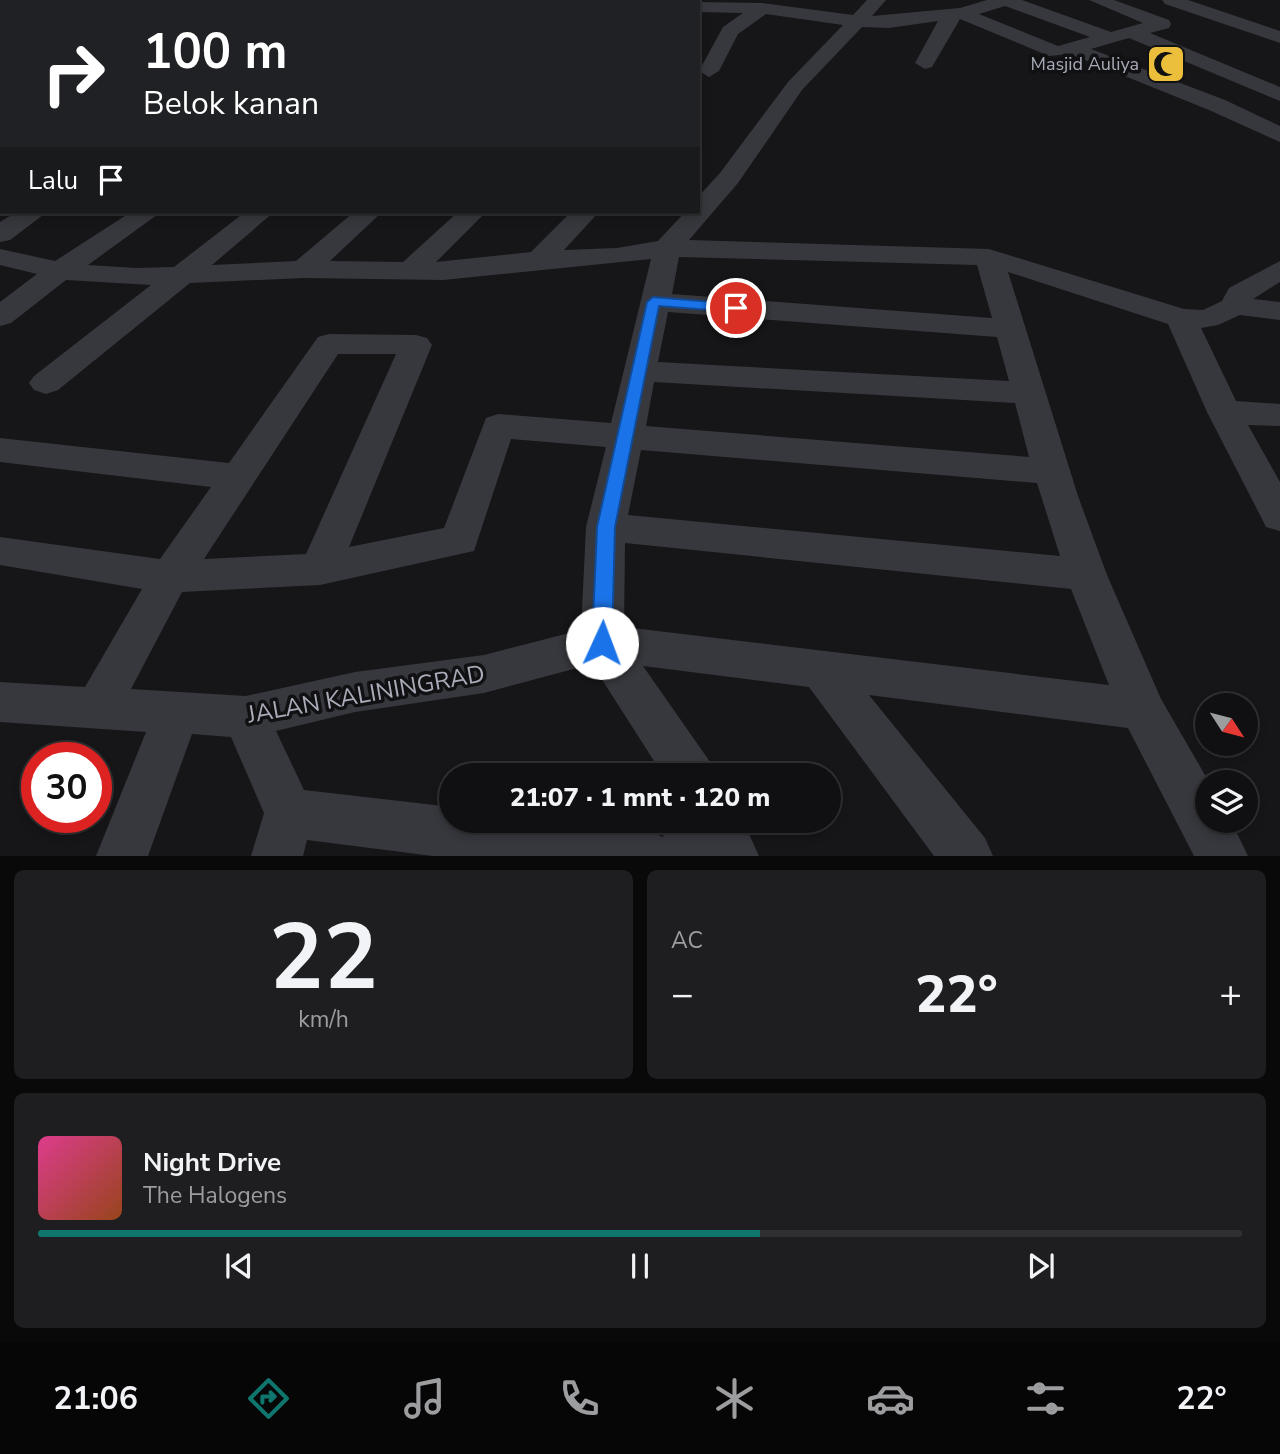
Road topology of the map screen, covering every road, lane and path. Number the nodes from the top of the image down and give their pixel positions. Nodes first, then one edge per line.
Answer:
1 (877, 0) edge
2 (1005, 0) edge
3 (1098, 0) edge
4 (1171, 0) edge
5 (700, 7) edge
6 (762, 8) junction
7 (956, 14) junction
8 (858, 21) junction
9 (1133, 33) junction
10 (1280, 37) edge
11 (1113, 39) junction
12 (1074, 50) junction
13 (925, 63) dead end
14 (709, 71) dead end
15 (1280, 95) edge
16 (1280, 135) edge
17 (700, 211) edge
18 (31, 214) edge
19 (145, 214) edge
20 (258, 214) edge
21 (367, 214) edge
22 (471, 214) edge
23 (584, 214) edge
24 (697, 214) edge
25 (0, 233) edge
26 (667, 248) junction
27 (0, 257) edge
28 (989, 257) junction
29 (539, 260) junction
30 (304, 269) junction
31 (1280, 270) edge
32 (60, 271) junction
33 (409, 272) junction
34 (177, 276) junction
35 (653, 302) junction
36 (1236, 306) junction
37 (1280, 311) edge
38 (0, 317) edge
39 (1181, 318) junction
40 (1012, 329) junction
41 (640, 371) junction
42 (46, 383) dead end
43 (1027, 393) junction
44 (1224, 412) junction
45 (1280, 415) edge
46 (625, 435) junction
47 (0, 450) edge
48 (1054, 472) junction
49 (238, 477) junction
50 (1277, 508) edge
51 (606, 527) junction
52 (4, 551) dead end
53 (320, 569) junction
54 (1086, 573) junction
55 (170, 577) junction
56 (602, 643) junction
57 (822, 670) junction
58 (0, 702) edge
59 (97, 708) junction
60 (1142, 709) junction
61 (176, 714) junction
62 (246, 717) junction
63 (683, 763) edge
64 (690, 833) edge
65 (722, 833) edge
66 (283, 834) edge
67 (482, 846) edge
68 (122, 856) edge
69 (646, 856) edge
70 (684, 856) edge
71 (733, 856) edge
72 (967, 856) edge
73 (1223, 856) edge

1 - 8 street
2 - 7 street
2 - 11 street
3 - 9 street
4 - 10 street
5 - 6 street
6 - 8 street
6 - 14 street
7 - 8 street
7 - 12 street
7 - 13 street
8 - 17 street
9 - 11 street
9 - 15 street
11 - 12 street
12 - 16 street
18 - 25 street
19 - 32 street
20 - 34 street
21 - 30 street
22 - 33 street
23 - 29 street
24 - 26 street
26 - 28 street
26 - 29 street
26 - 35 street
27 - 32 street
28 - 39 street
28 - 40 street
29 - 33 street
30 - 33 street
30 - 34 street
31 - 36 street
32 - 34 street
32 - 38 street
34 - 42 street
35 - 40 street
35 - 41 street
36 - 37 street
36 - 39 street
39 - 44 street
40 - 43 street
41 - 43 street
41 - 46 street
43 - 48 street
44 - 45 street
44 - 50 street
46 - 48 street
46 - 51 street
46 - 53 street
47 - 49 street
48 - 54 street
49 - 53 street
49 - 55 street
51 - 54 street
51 - 56 street
52 - 55 street
53 - 55 street
54 - 60 street
55 - 59 street
56 - 57 street
56 - 62 street, JALAN KALININGRAD
56 - 63 street
57 - 60 street
57 - 72 street
58 - 59 street, JALAN KALININGRAD
59 - 61 street, JALAN KALININGRAD
60 - 73 street
61 - 62 street, JALAN KALININGRAD
61 - 68 street
62 - 66 street
64 - 70 street
65 - 71 street
66 - 67 street
67 - 69 street

